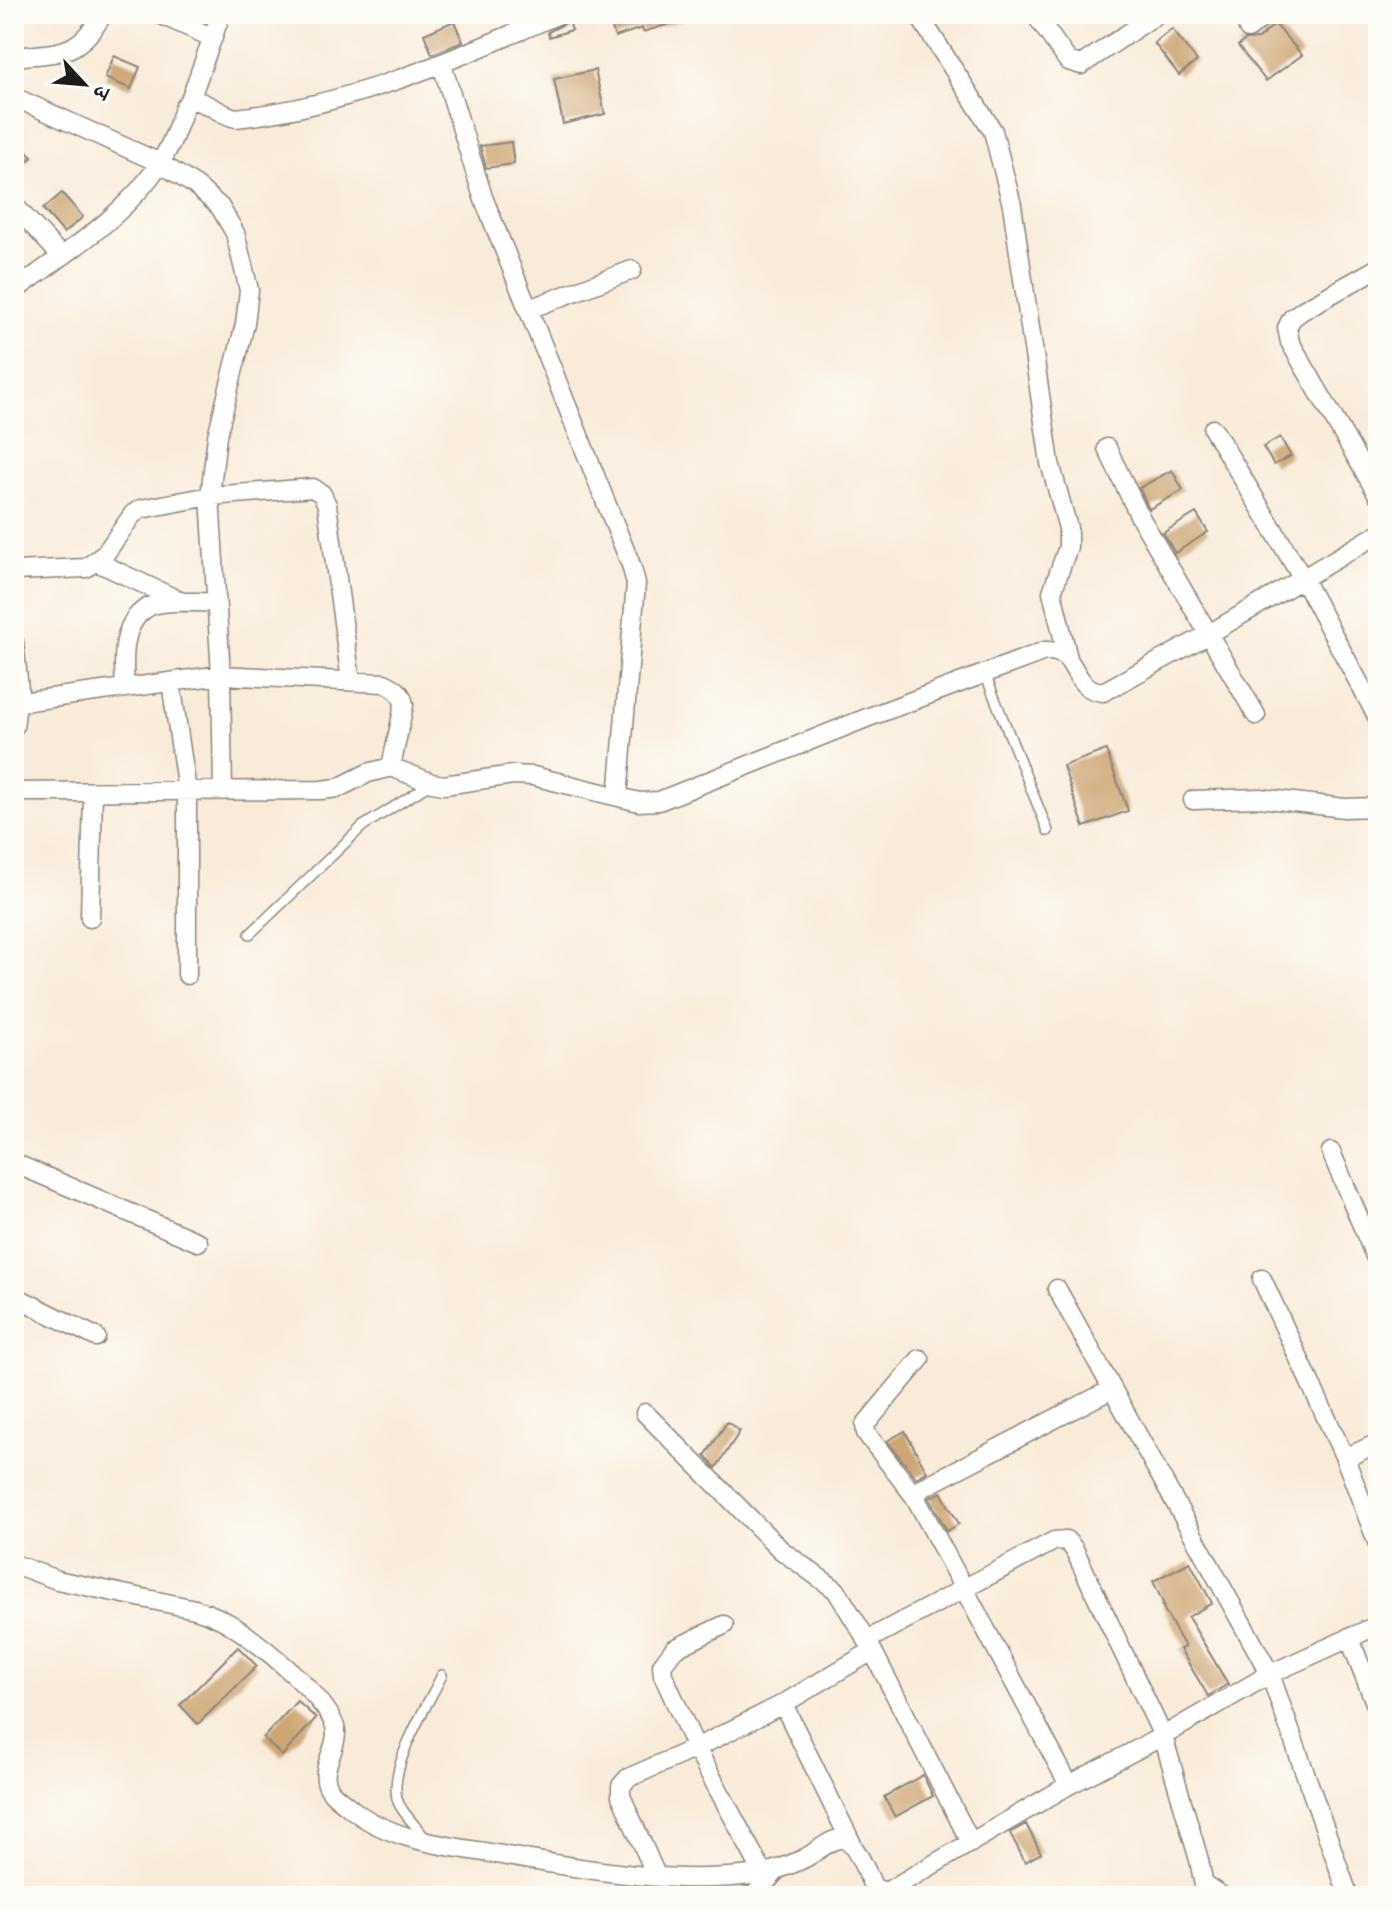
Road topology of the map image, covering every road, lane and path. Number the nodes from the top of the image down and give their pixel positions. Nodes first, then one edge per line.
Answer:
1 (103, 14) edge
2 (159, 14) edge
3 (221, 14) edge
4 (559, 14) edge
5 (918, 14) edge
6 (1035, 14) edge
7 (1157, 14) edge
8 (1267, 14) edge
9 (1248, 29) dead end
10 (213, 38) junction
11 (14, 57) edge
12 (442, 65) junction
13 (14, 97) edge
14 (190, 100) junction
15 (160, 163) junction
16 (14, 205) edge
17 (61, 256) junction
18 (632, 270) dead end
19 (1376, 273) edge
20 (14, 291) edge
21 (529, 309) junction
22 (1213, 429) dead end
23 (1107, 448) dead end
24 (1378, 495) edge
25 (210, 496) junction
26 (1378, 534) edge
27 (97, 562) junction
28 (14, 571) edge
29 (1303, 579) junction
30 (216, 602) junction
31 (184, 603) junction
32 (1209, 634) junction
33 (14, 642) edge
34 (1068, 658) junction
35 (985, 674) junction
36 (221, 675) junction
37 (351, 681) junction
38 (171, 682) junction
39 (125, 688) junction
40 (16, 703) edge
41 (1256, 715) dead end
42 (1378, 718) edge
43 (14, 727) edge
44 (396, 768) junction
45 (425, 781) junction
46 (187, 791) junction
47 (223, 791) junction
48 (14, 792) edge
49 (93, 792) junction
50 (618, 797) junction
51 (1193, 800) dead end
52 (1378, 807) edge
53 (1048, 831) dead end
54 (90, 918) dead end
55 (250, 934) dead end
56 (187, 975) dead end
57 (1331, 1152) dead end
58 (14, 1163) edge
59 (198, 1242) dead end
60 (1378, 1263) edge
61 (1262, 1279) dead end
62 (1057, 1289) dead end
63 (14, 1296) edge
64 (96, 1337) dead end
65 (920, 1359) dead end
66 (1112, 1389) junction
67 (645, 1413) dead end
68 (1378, 1443) edge
69 (1345, 1458) junction
70 (915, 1497) junction
71 (1378, 1544) edge
72 (14, 1564) edge
73 (963, 1589) junction
74 (724, 1625) dead end
75 (1378, 1625) edge
76 (1349, 1637) junction
77 (870, 1646) junction
78 (1270, 1674) junction
79 (442, 1675) dead end
80 (783, 1704) junction
81 (1378, 1710) edge
82 (1163, 1736) junction
83 (696, 1748) junction
84 (1069, 1785) junction
85 (428, 1841) junction
86 (971, 1843) junction
87 (852, 1844) junction
88 (771, 1871) junction
89 (656, 1875) junction
90 (1206, 1890) edge
91 (882, 1894) edge
92 (1348, 1894) dead end
93 (753, 1896) edge
94 (1222, 1896) edge

1 - 11 street
2 - 10 street
3 - 10 street
4 - 12 street
5 - 34 street
6 - 7 street
8 - 9 street
10 - 14 street
12 - 14 street
12 - 21 street
13 - 15 street
14 - 15 street
15 - 17 street
15 - 25 street
16 - 17 street
17 - 20 street
18 - 21 street
19 - 24 street
21 - 50 street
22 - 29 street
23 - 32 street
25 - 27 street
25 - 30 street
25 - 37 street
26 - 29 street
27 - 28 street
27 - 31 street
29 - 32 street
29 - 42 street
30 - 31 street
30 - 36 street
31 - 39 street
32 - 34 street
32 - 41 street
33 - 40 street
34 - 35 street
35 - 50 street
35 - 53 lane
36 - 37 street
36 - 38 street
36 - 47 street
37 - 44 street
38 - 39 street
38 - 46 street
39 - 40 street
40 - 43 street
44 - 45 street
44 - 47 street
45 - 50 street
45 - 55 lane
46 - 47 street
46 - 49 street
46 - 56 street
48 - 49 street
49 - 54 street
51 - 52 street
57 - 60 street
58 - 59 street
61 - 69 street
62 - 66 street
63 - 64 street
65 - 70 street
66 - 70 street
66 - 78 street
67 - 77 street
68 - 69 street
69 - 71 street
70 - 73 street
72 - 85 street
73 - 77 street
73 - 82 street
73 - 84 street
74 - 83 street
75 - 76 street
76 - 78 street
76 - 81 street
77 - 80 street
77 - 86 street
78 - 82 street
78 - 92 street
79 - 85 lane
80 - 83 street
80 - 87 street
82 - 84 street
82 - 90 street
83 - 88 street
83 - 89 street
84 - 86 street
85 - 89 street
86 - 91 street
87 - 88 street
87 - 91 street
88 - 89 street
88 - 93 street
90 - 94 street

